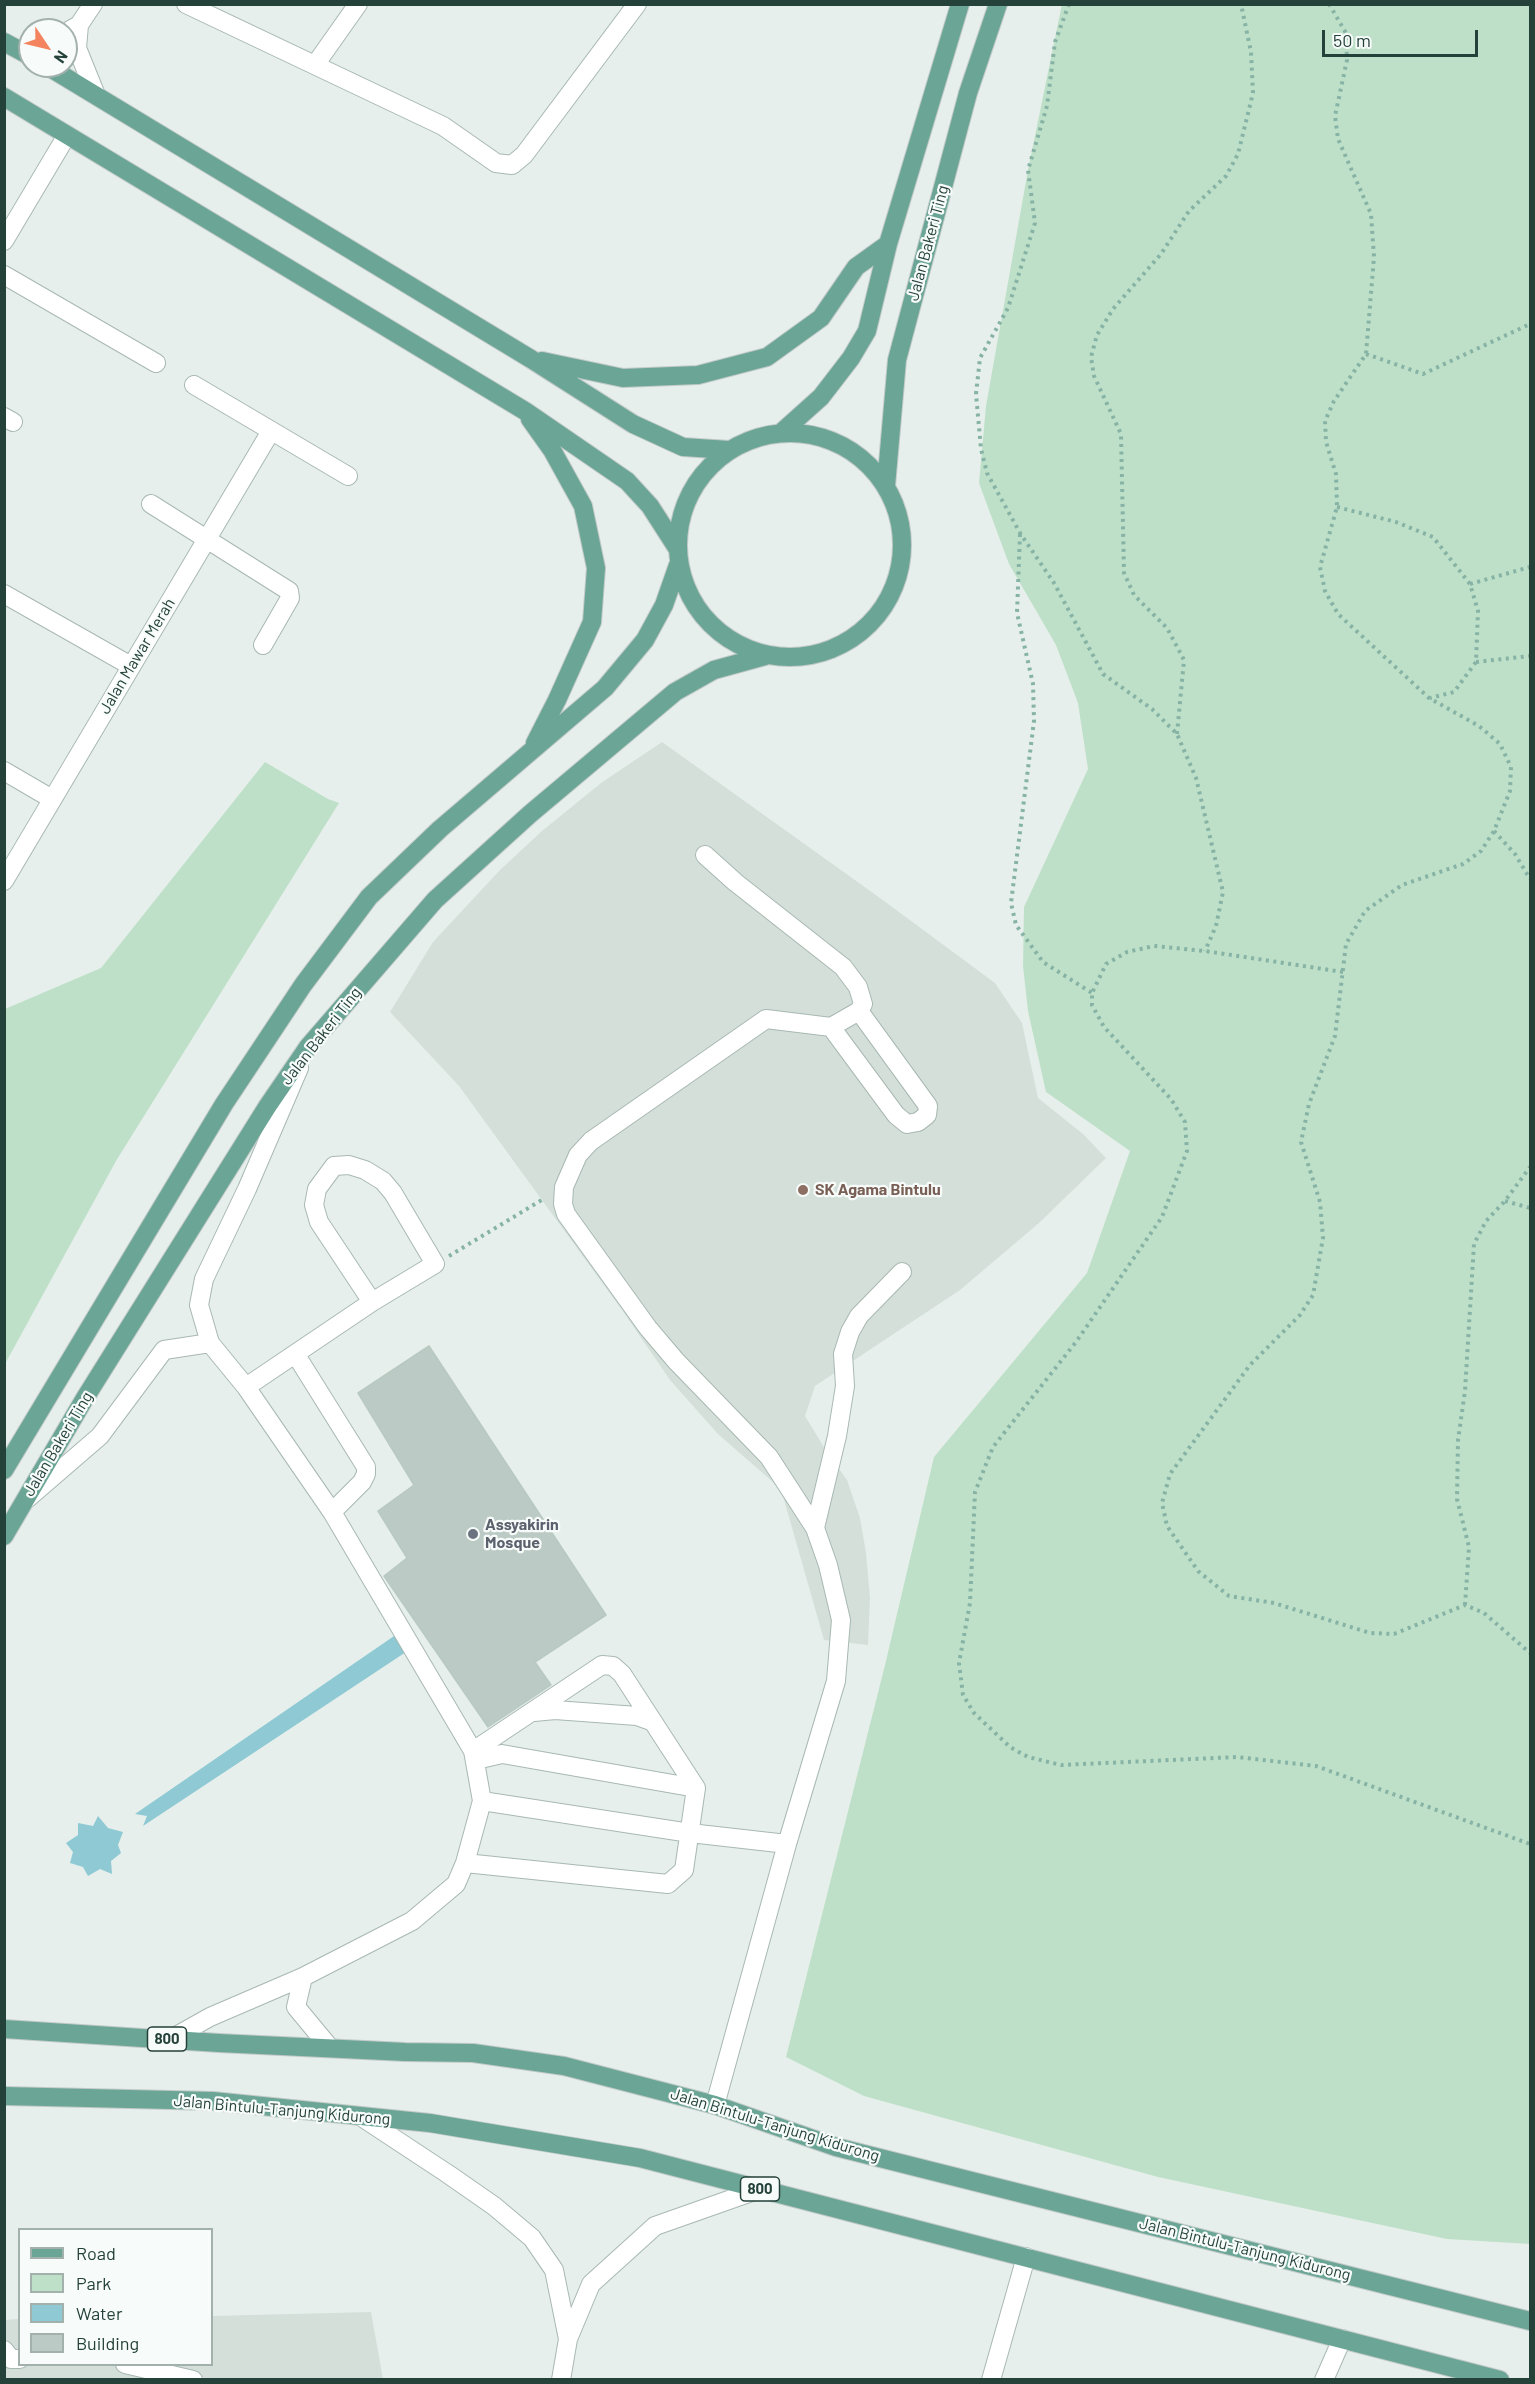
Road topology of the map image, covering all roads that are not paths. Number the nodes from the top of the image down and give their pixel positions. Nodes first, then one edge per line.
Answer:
1 (93, 4) edge
2 (186, 4) edge
3 (358, 4) edge
4 (637, 4) edge
5 (960, 4) edge
6 (998, 4) edge
7 (78, 22) edge
8 (78, 51) edge
9 (315, 65) junction
10 (67, 78) edge
11 (96, 96) junction
12 (4, 97) edge
13 (67, 135) junction
14 (4, 241) edge
15 (888, 244) junction
16 (4, 275) edge
17 (531, 359) junction
18 (156, 363) dead end
19 (194, 385) dead end
20 (525, 411) junction
21 (270, 430) junction
22 (782, 432) junction
23 (729, 450) junction
24 (348, 476) dead end
25 (886, 486) junction
26 (151, 504) dead end
27 (207, 538) junction
28 (678, 557) junction
29 (4, 594) edge
30 (263, 645) dead end
31 (765, 656) junction
32 (131, 666) junction
33 (531, 750) junction
34 (4, 771) edge
35 (52, 800) junction
36 (705, 855) dead end
37 (4, 881) edge
38 (859, 1011) junction
39 (831, 1027) junction
40 (308, 1047) junction
41 (902, 1272) dead end
42 (372, 1302) junction
43 (210, 1343) junction
44 (296, 1355) junction
45 (246, 1387) junction
46 (4, 1470) edge
47 (23, 1503) junction
48 (332, 1512) junction
49 (815, 1528) junction
50 (4, 1536) edge
51 (531, 1713) junction
52 (651, 1721) junction
53 (474, 1755) junction
54 (696, 1788) junction
55 (482, 1802) junction
56 (690, 1833) junction
57 (787, 1844) junction
58 (465, 1863) junction
59 (303, 1977) junction
60 (4, 2029) edge
61 (169, 2040) junction
62 (330, 2048) junction
63 (4, 2096) edge
64 (715, 2105) junction
65 (360, 2116) junction
66 (760, 2189) junction
67 (1026, 2258) junction
68 (1530, 2321) edge
69 (568, 2339) junction
70 (1342, 2339) junction
71 (134, 2366) edge
72 (194, 2379) edge
73 (561, 2379) edge
74 (991, 2379) edge
75 (1324, 2379) edge
76 (1500, 2379) edge

1 - 7 street
2 - 9 street
3 - 9 street
4 - 9 street
5 - 15 main road
6 - 25 main road, Jalan Bakeri Ting
8 - 11 street
10 - 11 main road
11 - 17 main road
12 - 13 main road
13 - 14 street
13 - 20 main road
15 - 17 main road
15 - 22 main road
16 - 18 street
17 - 23 main road
19 - 21 street
20 - 28 main road
20 - 33 main road
21 - 24 street
21 - 27 street, Jalan Mawar Merah
22 - 23 main road
22 - 25 main road
23 - 28 main road
25 - 31 main road
26 - 27 street
27 - 30 street
27 - 32 street, Jalan Mawar Merah
28 - 31 main road
28 - 33 main road, Jalan Bakeri Ting
29 - 32 street
31 - 40 main road, Jalan Bakeri Ting
32 - 35 street, Jalan Mawar Merah
33 - 46 main road, Jalan Bakeri Ting
34 - 35 street
35 - 37 street, Jalan Mawar Merah
36 - 38 street
38 - 39 street
38 - 39 street
39 - 49 street
40 - 43 street
40 - 47 main road, Jalan Bakeri Ting
41 - 49 street
42 - 42 street
42 - 44 street
43 - 45 street
43 - 47 street
44 - 45 street
44 - 48 street
45 - 48 street
47 - 50 main road, Jalan Bakeri Ting
48 - 53 street
49 - 57 street
51 - 52 street
51 - 52 street
51 - 53 street
52 - 54 street
53 - 54 street
53 - 55 street
54 - 56 street
55 - 56 street
55 - 58 street
56 - 57 street
56 - 58 street
57 - 64 street
58 - 59 street
59 - 61 street
59 - 62 street
60 - 61 main road, Jalan Bintulu-Tanjung Kidurong / 800
61 - 62 main road, Jalan Bintulu-Tanjung Kidurong / 800
62 - 64 main road, Jalan Bintulu-Tanjung Kidurong / 800
63 - 65 main road, Jalan Bintulu-Tanjung Kidurong / 800
64 - 68 main road, Jalan Bintulu-Tanjung Kidurong / 800
65 - 66 main road, Jalan Bintulu-Tanjung Kidurong / 800
65 - 69 street
66 - 67 main road, Jalan Bintulu-Tanjung Kidurong / 800
66 - 69 street
67 - 70 main road, Jalan Bintulu-Tanjung Kidurong / 800
67 - 74 street
69 - 73 street
70 - 75 street
70 - 76 main road, Jalan Bintulu-Tanjung Kidurong / 800
71 - 72 street

